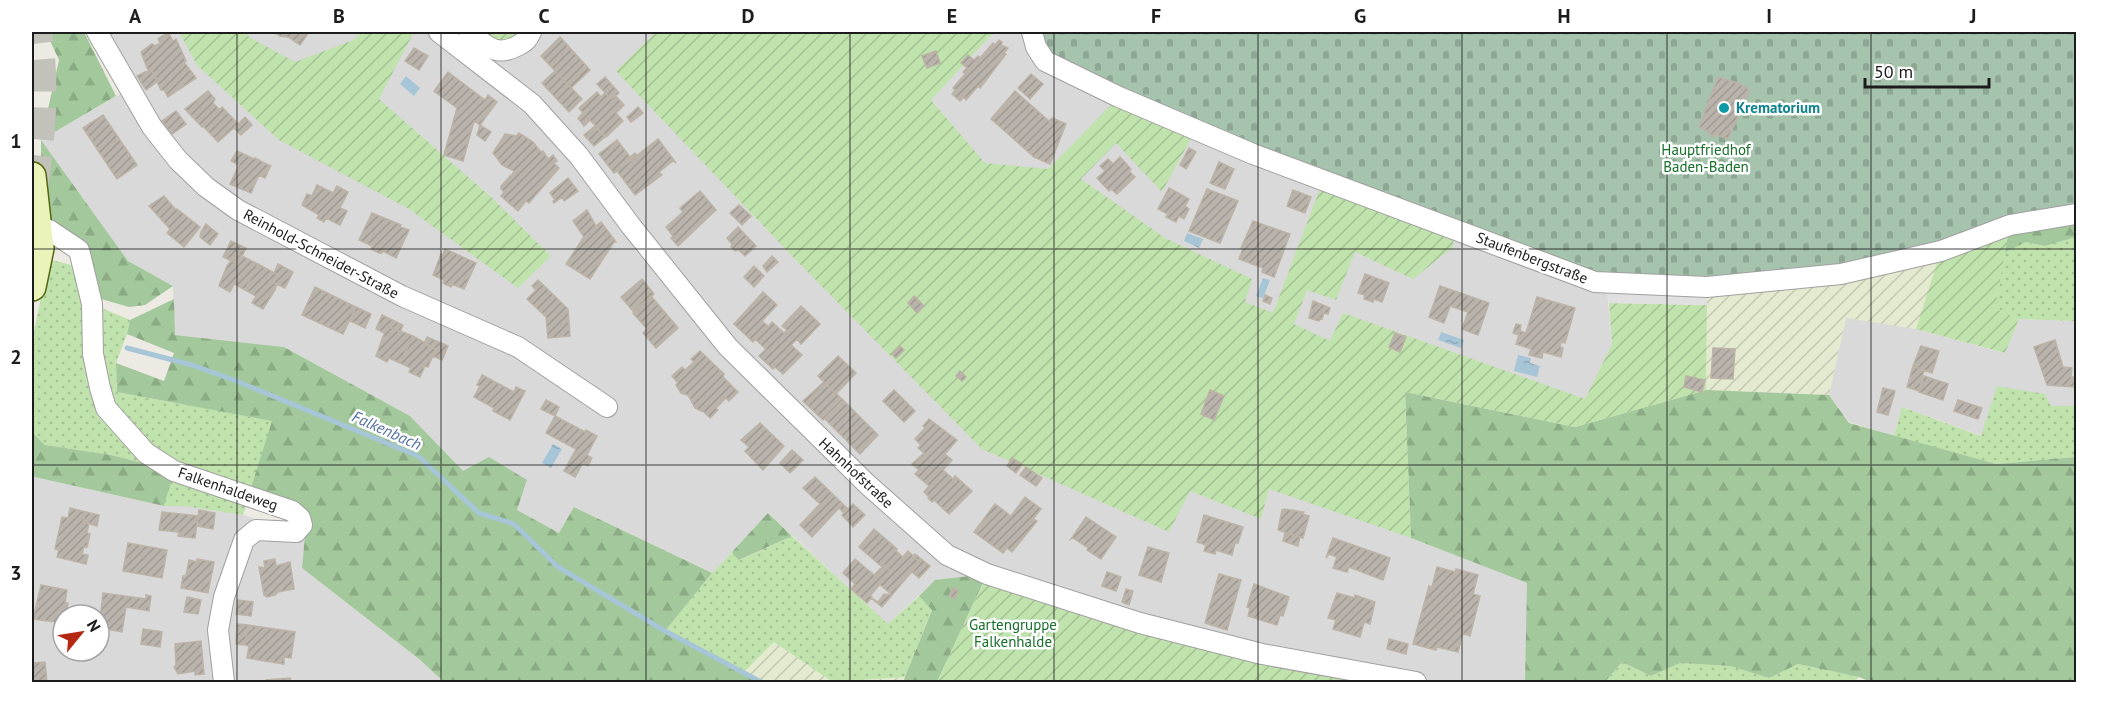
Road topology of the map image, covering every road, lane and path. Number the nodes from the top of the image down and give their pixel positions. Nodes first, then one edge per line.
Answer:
1 (97, 32) edge
2 (439, 32) edge
3 (469, 32) edge
4 (531, 32) edge
5 (1032, 32) edge
6 (32, 176) edge
7 (2076, 214) edge
8 (35, 226) edge
9 (32, 286) edge
10 (607, 407) dead end
11 (224, 682) edge
12 (1416, 682) edge

1 - 10 street, Reinhold-Schneider-Straße
2 - 12 street, Hahnhofstraße
3 - 4 street
5 - 7 street, Staufenbergstraße
6 - 8 main road
8 - 9 main road
8 - 11 street, Falkenhaldeweg

